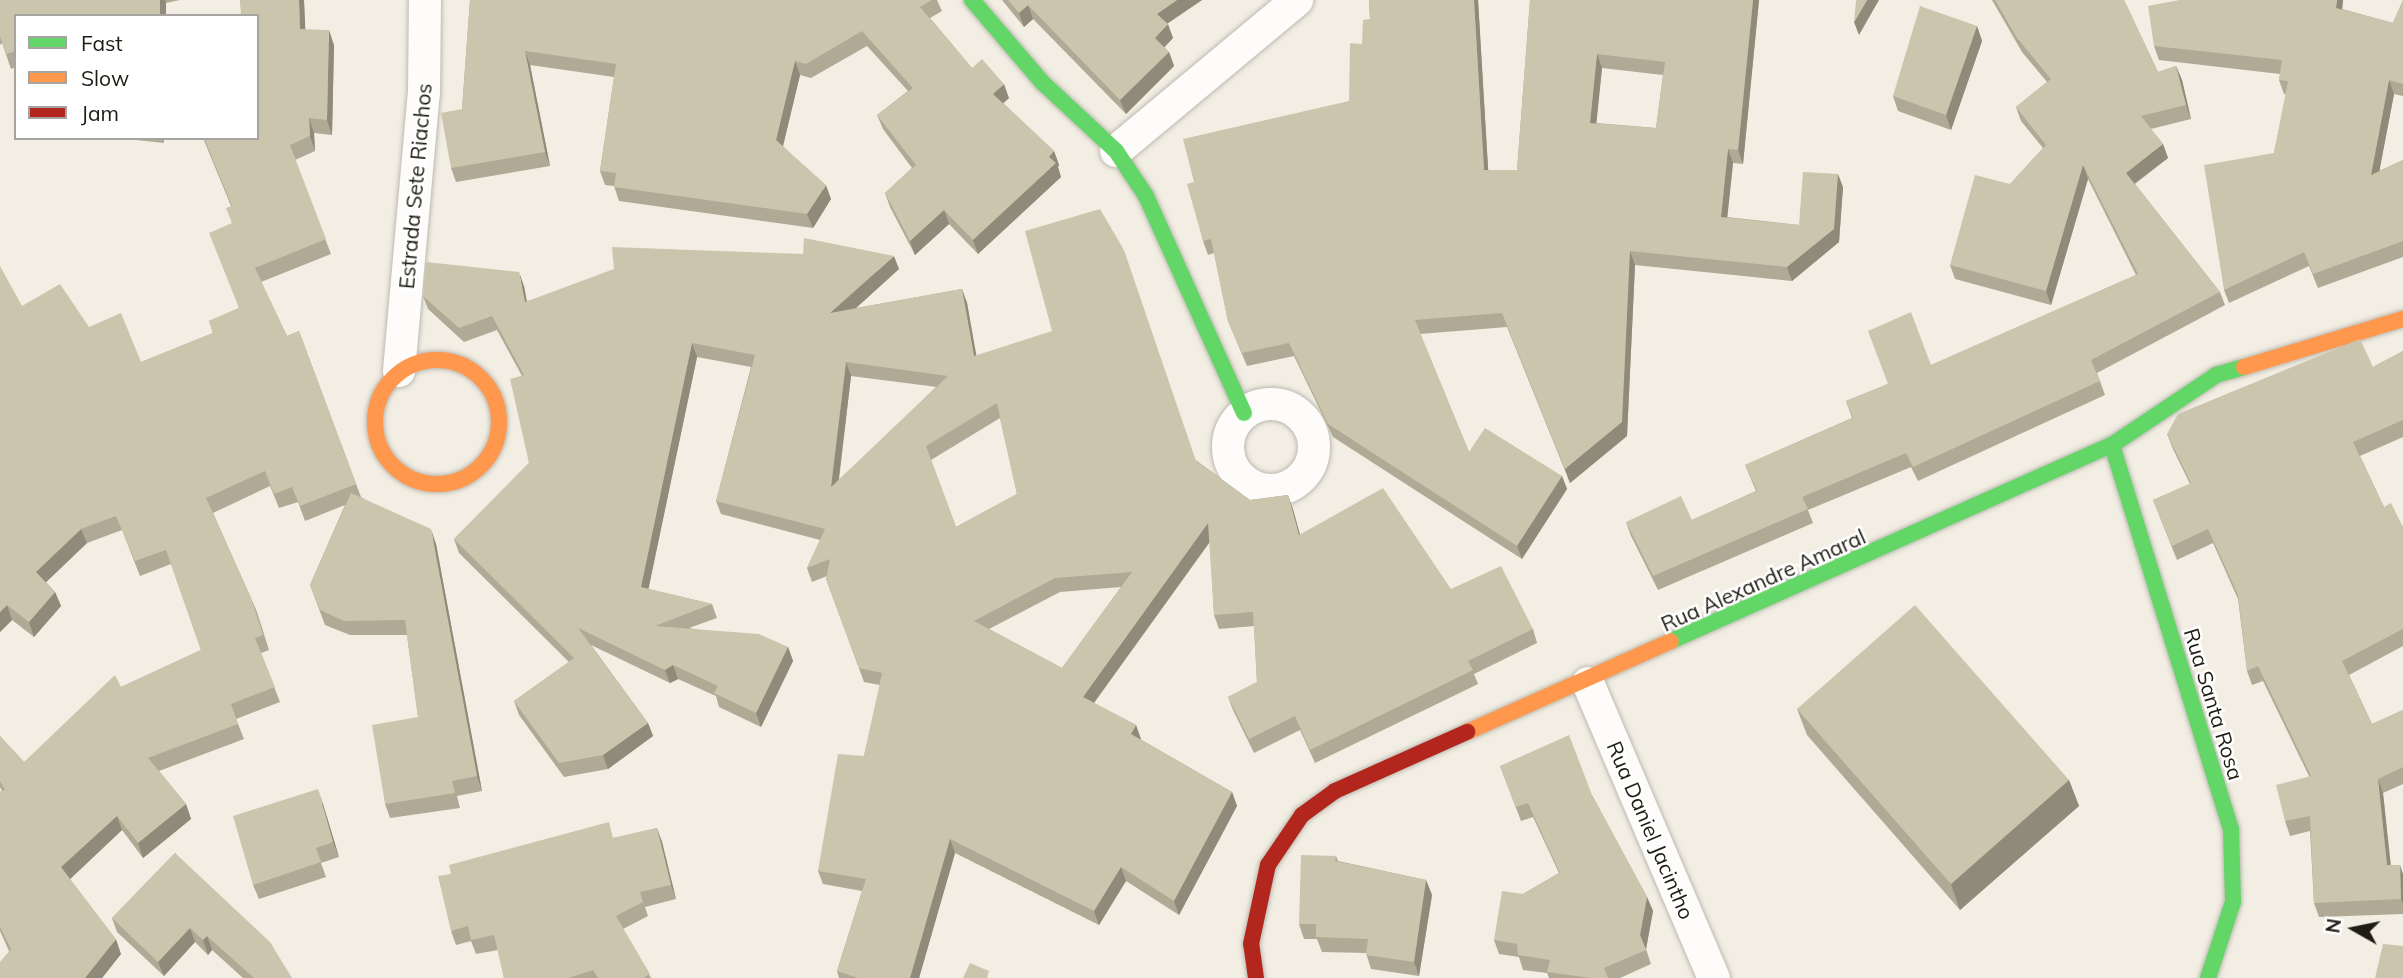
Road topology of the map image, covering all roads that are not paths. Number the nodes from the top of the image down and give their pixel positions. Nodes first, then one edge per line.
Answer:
1 (425, 0) edge
2 (972, 0) edge
3 (1297, 0) edge
4 (1116, 151) junction
5 (2403, 319) edge
6 (399, 371) junction
7 (1244, 413) dead end
8 (2112, 445) junction
9 (1588, 683) junction
10 (1256, 978) edge
11 (1714, 978) edge
12 (2208, 978) edge

1 - 6 street, Estrada Sete Riachos
2 - 4 street
3 - 4 street
4 - 7 street
5 - 8 street, Rua Alexandre Amaral
6 - 6 street
8 - 9 street, Rua Alexandre Amaral
8 - 12 street, Rua Santa Rosa
9 - 10 street, Rua Alexandre Amaral
9 - 11 street, Rua Daniel Jacintho

